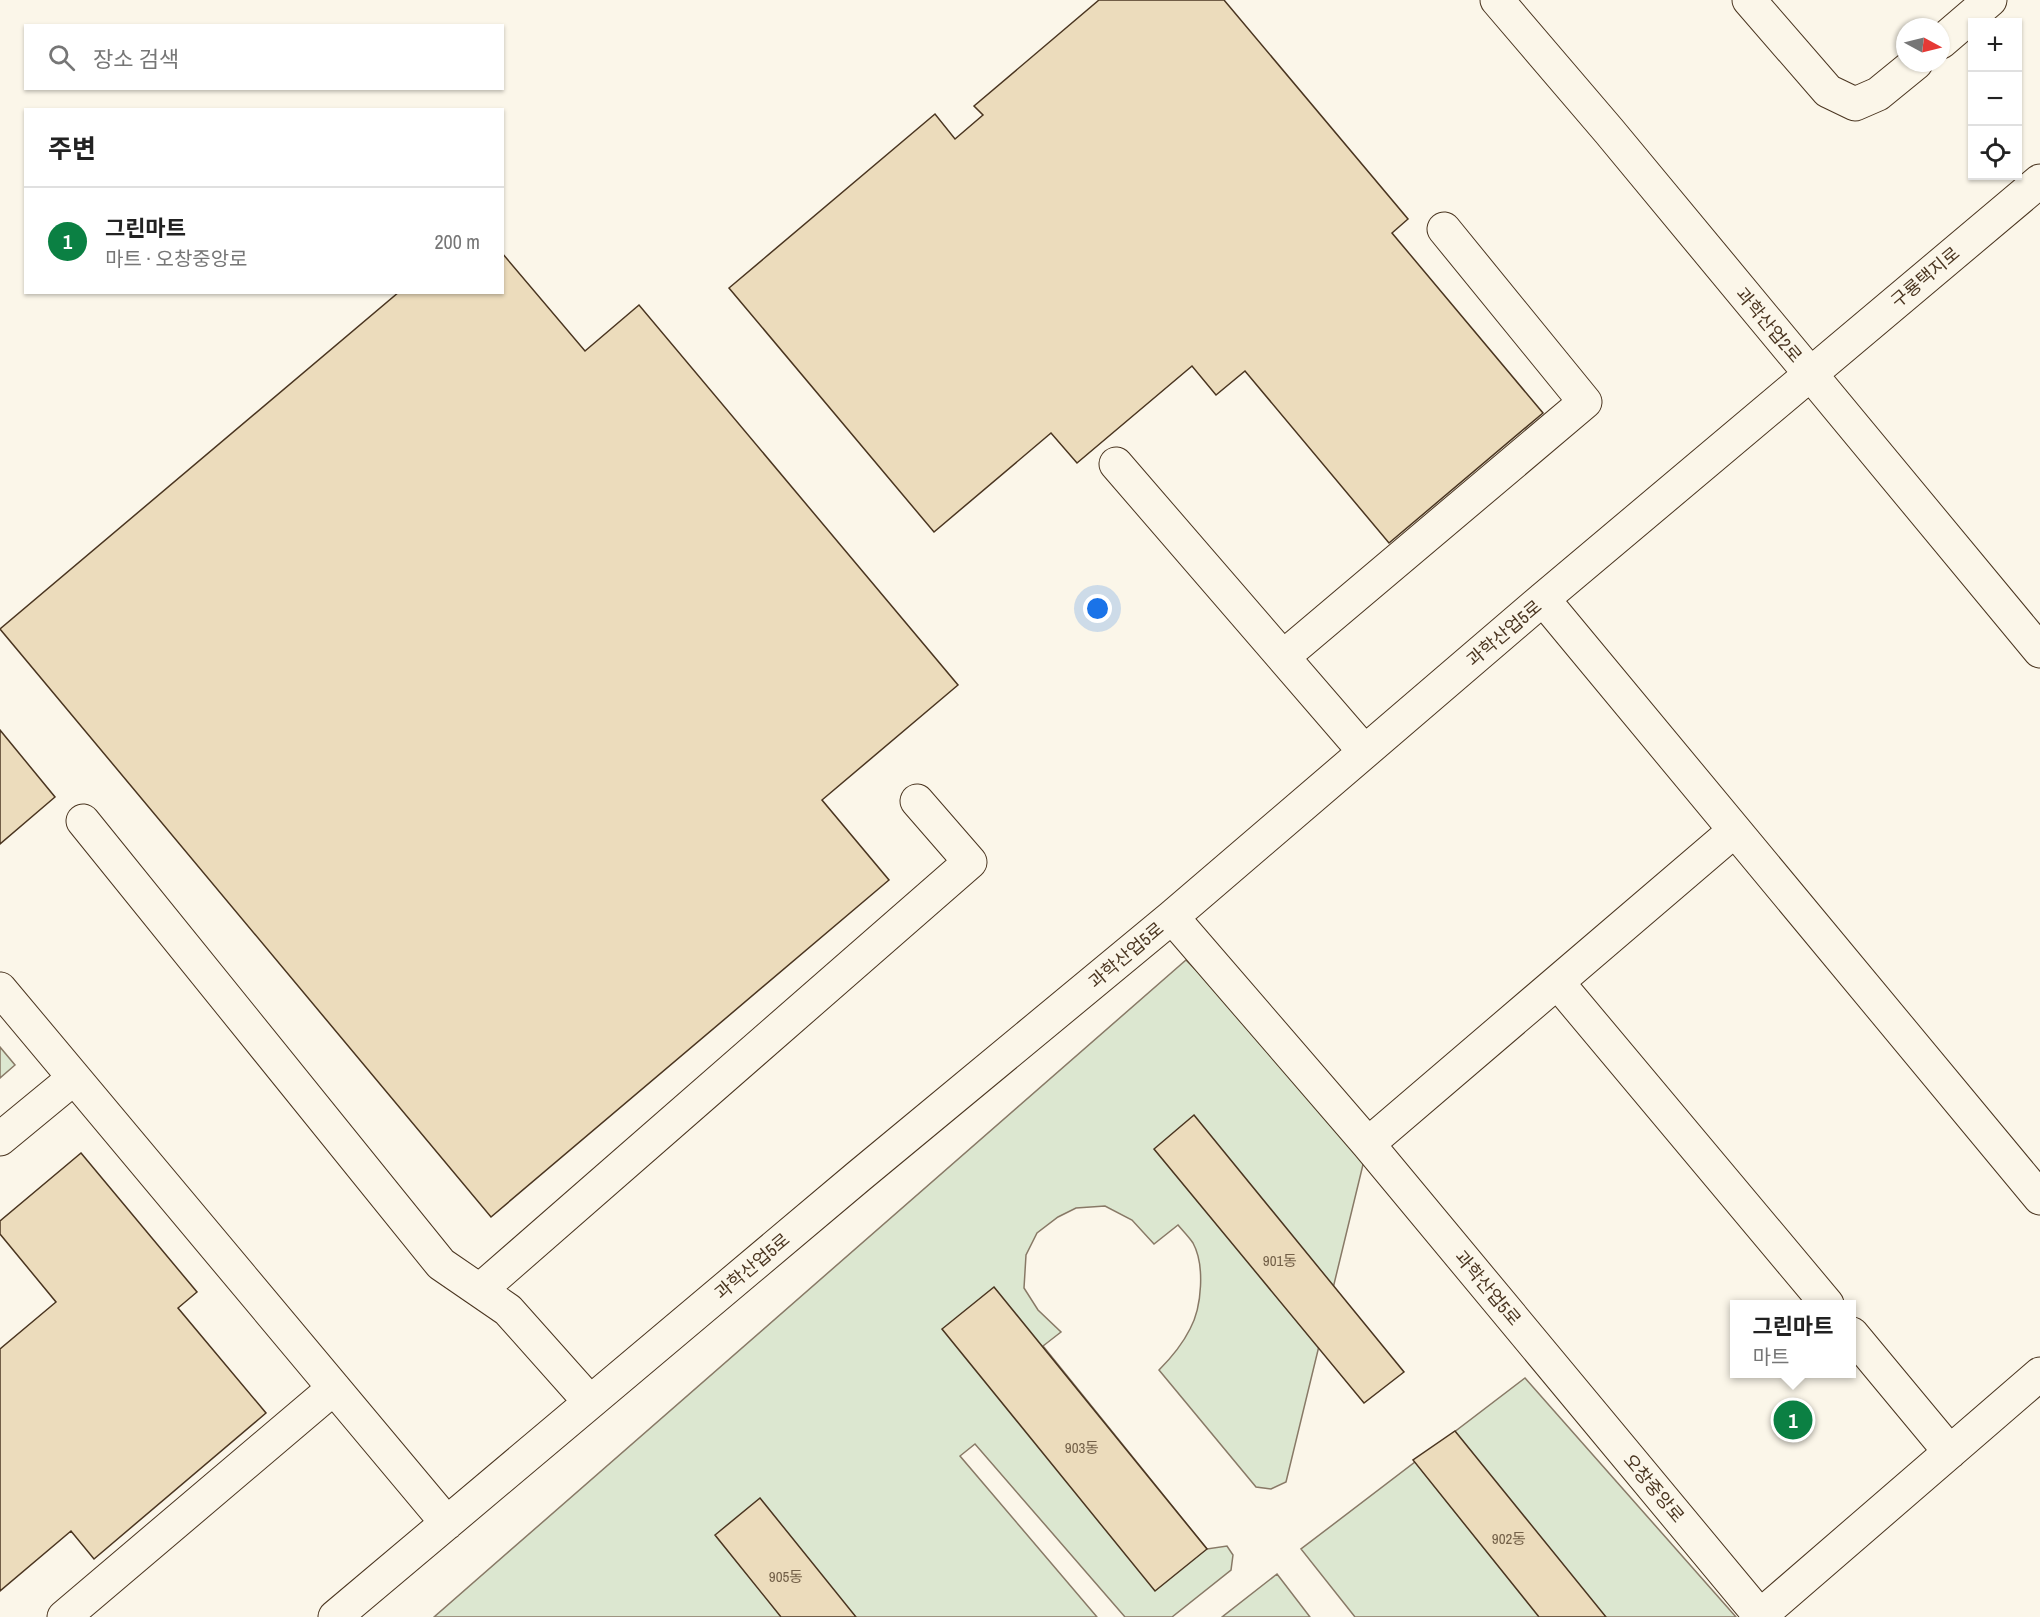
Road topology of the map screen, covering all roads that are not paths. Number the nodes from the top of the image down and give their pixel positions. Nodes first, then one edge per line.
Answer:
1 (1497, 0) edge
2 (1749, 0) edge
3 (1990, 0) edge
4 (1950, 34) edge
5 (1905, 72) edge
6 (2040, 181) edge
7 (1444, 229) dead end
8 (1810, 374) junction
9 (1116, 464) dead end
10 (1543, 599) junction
11 (2040, 651) edge
12 (1282, 657) junction
13 (1364, 751) junction
14 (917, 801) dead end
15 (83, 821) dead end
16 (1734, 831) junction
17 (1172, 916) junction
18 (1558, 983) junction
19 (0, 989) edge
20 (74, 1078) junction
21 (0, 1139) edge
22 (1368, 1144) junction
23 (2040, 1198) edge
24 (480, 1290) junction
25 (1823, 1300) edge
26 (1856, 1340) edge
27 (1547, 1359) joint
28 (2040, 1374) edge
29 (334, 1388) junction
30 (590, 1402) junction
31 (1950, 1452) junction
32 (447, 1523) junction
33 (64, 1617) edge
34 (335, 1617) edge
35 (1761, 1617) edge

1 - 8 street, 과학산업2로
2 - 5 street
3 - 4 street
6 - 8 street, 구룡택지로
7 - 12 street
8 - 10 street, 과학산업5로
8 - 11 street, 과학산업2로
9 - 12 street
10 - 13 street, 과학산업5로
10 - 16 street
12 - 13 street
13 - 17 street, 과학산업5로
14 - 24 street
15 - 24 street
16 - 18 street
16 - 23 street
17 - 22 street, 과학산업5로
17 - 30 street, 과학산업5로
18 - 22 street
18 - 25 street
19 - 20 street
20 - 21 street
20 - 29 street
22 - 27 street, 과학산업5로
24 - 30 street
26 - 31 street
27 - 35 street, 오창중앙로
28 - 31 street
29 - 32 street
29 - 33 street
30 - 32 street, 과학산업5로
31 - 35 street
32 - 34 street, 과학산업5로

